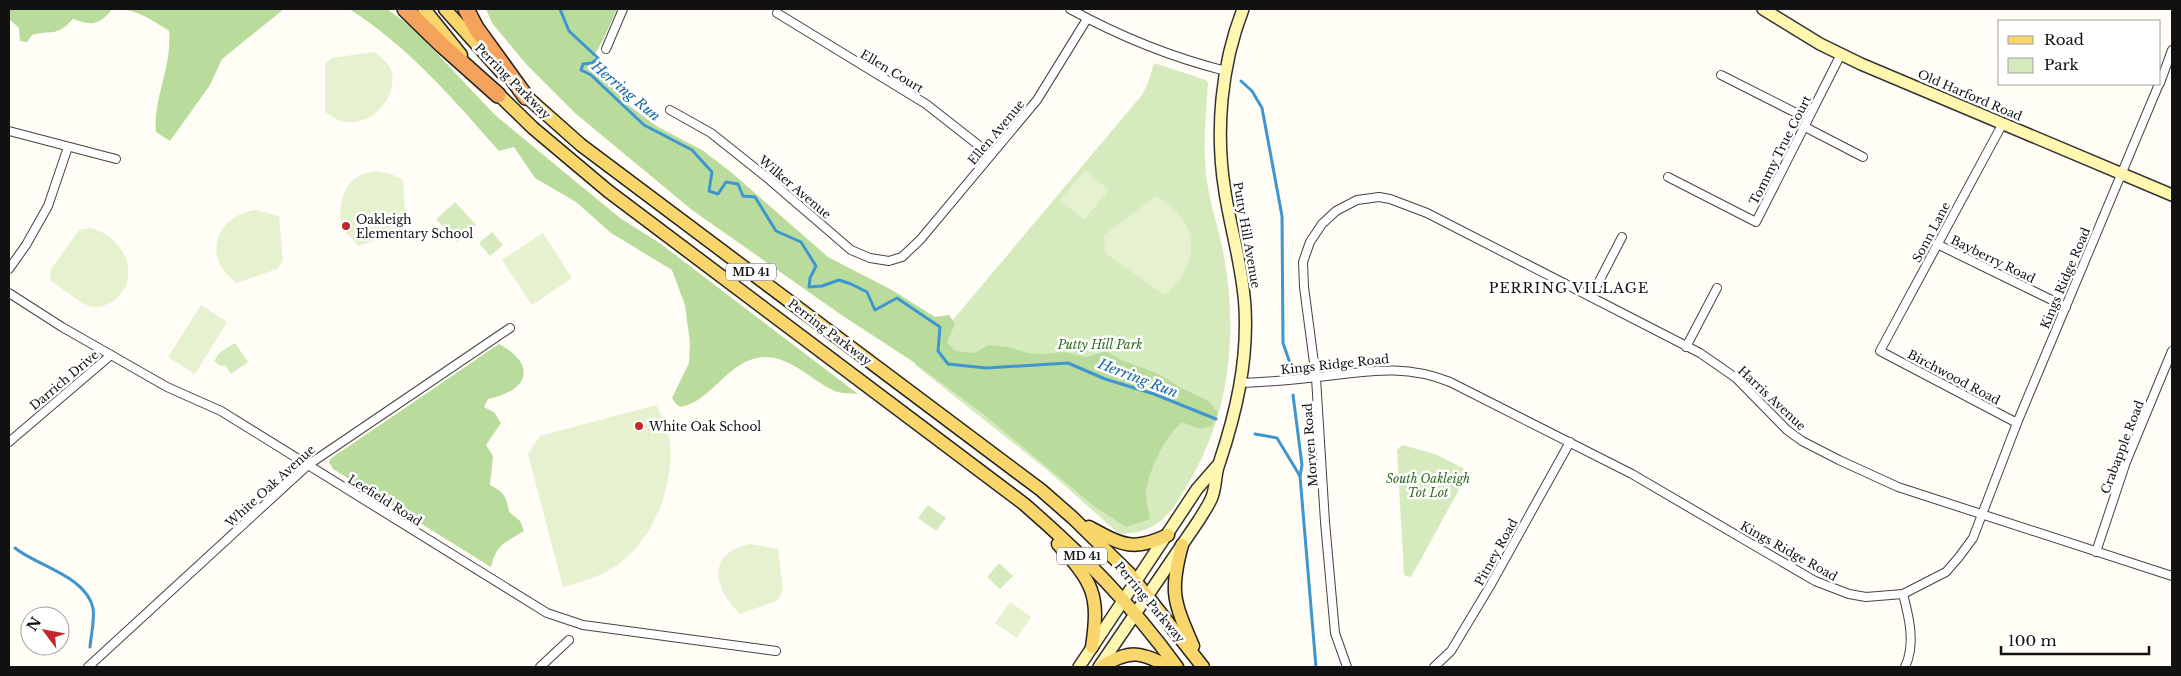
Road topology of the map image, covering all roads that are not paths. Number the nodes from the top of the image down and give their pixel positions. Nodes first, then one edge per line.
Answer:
1 (405, 9) edge
2 (424, 9) edge
3 (445, 9) edge
4 (466, 9) edge
5 (623, 9) edge
6 (1070, 9) edge
7 (1242, 9) edge
8 (1768, 10) edge
9 (777, 13) dead end
10 (1087, 19) junction
11 (606, 49) dead end
12 (1841, 54) junction
13 (2172, 54) edge
14 (1226, 71) junction
15 (1721, 75) dead end
16 (2161, 81) edge
17 (2159, 85) edge
18 (498, 95) junction
19 (526, 97) junction
20 (670, 110) dead end
21 (1808, 119) junction
22 (2003, 123) junction
23 (1805, 127) junction
24 (9, 131) edge
25 (68, 147) junction
26 (992, 155) junction
27 (1863, 157) dead end
28 (116, 159) dead end
29 (2122, 173) junction
30 (1668, 177) dead end
31 (2172, 195) edge
32 (1322, 224) joint
33 (1622, 237) dead end
34 (1937, 244) junction
35 (909, 251) joint
36 (9, 269) edge
37 (1717, 288) dead end
38 (9, 293) edge
39 (1591, 297) junction
40 (2066, 306) junction
41 (510, 328) dead end
42 (1686, 347) junction
43 (1880, 351) joint
44 (2172, 351) edge
45 (111, 355) junction
46 (1316, 378) junction
47 (1241, 383) junction
48 (2017, 423) junction
49 (9, 442) edge
50 (1570, 442) junction
51 (1218, 465) junction
52 (308, 466) junction
53 (1024, 504) junction
54 (1983, 515) junction
55 (1073, 518) junction
56 (1168, 535) junction
57 (1182, 545) junction
58 (2096, 552) junction
59 (2172, 576) edge
60 (1136, 582) junction
61 (1903, 594) junction
62 (1148, 596) junction
63 (1124, 600) junction
64 (1136, 613) junction
65 (569, 640) dead end
66 (1092, 647) junction
67 (776, 652) dead end
68 (1202, 664) edge
69 (88, 667) edge
70 (540, 667) edge
71 (1079, 667) edge
72 (1100, 667) edge
73 (1169, 667) edge
74 (1177, 667) edge
75 (1347, 667) edge
76 (1434, 667) edge
77 (1905, 667) edge

1 - 18 highway
2 - 18 main road, Perring Parkway / MD 41
3 - 19 main road, Perring Parkway / MD 41
4 - 19 highway
5 - 11 street
6 - 10 street
7 - 14 main road, Putty Hill Avenue
8 - 12 main road, Old Harford Road
9 - 26 street, Ellen Court
10 - 14 street
10 - 26 street, Ellen Avenue
12 - 21 street, Tommy True Court
12 - 22 main road, Old Harford Road
13 - 16 street, Kings Ridge Road
14 - 47 main road, Putty Hill Avenue
15 - 21 street
17 - 29 street, Kings Ridge Road
18 - 53 main road, Perring Parkway / MD 41
19 - 55 main road, Perring Parkway / MD 41
20 - 35 street, Wilker Avenue
21 - 23 street, Tommy True Court
22 - 29 main road, Old Harford Road
22 - 34 street, Sonn Lane
23 - 27 street
23 - 30 street, Tommy True Court
24 - 25 street
25 - 28 street
25 - 36 street
26 - 35 street, Ellen Avenue
29 - 31 main road, Old Harford Road
29 - 40 street, Kings Ridge Road
32 - 39 street, Harris Avenue
32 - 46 street, Morven Road
33 - 39 street
34 - 40 street, Bayberry Road
34 - 43 street, Sonn Lane
37 - 42 street
38 - 45 street, Leefield Road
39 - 42 street, Harris Avenue
40 - 48 street, Kings Ridge Road
41 - 52 street, White Oak Avenue
42 - 54 street, Harris Avenue
43 - 48 street, Birchwood Road
44 - 58 street, Crabapple Road
45 - 49 street, Darrich Drive
45 - 52 street, Leefield Road
46 - 47 street, Kings Ridge Road
46 - 50 street, Kings Ridge Road
46 - 75 street, Morven Road
47 - 51 main road, Putty Hill Avenue
48 - 54 street, Kings Ridge Road
50 - 61 street, Kings Ridge Road
50 - 76 street, Pitney Road
51 - 56 main road, Putty Hill Avenue
51 - 57 main road, Putty Hill Avenue
52 - 67 street, Leefield Road
52 - 69 street, White Oak Avenue
53 - 63 main road, Perring Parkway / MD 41
53 - 66 main road
54 - 58 street, Harris Avenue
54 - 61 street, Kings Ridge Road
55 - 56 main road
55 - 60 main road, Perring Parkway / MD 41
56 - 60 main road, Putty Hill Avenue
57 - 62 main road, Putty Hill Avenue
57 - 68 main road
58 - 59 street, Harris Avenue
60 - 62 main road, Perring Parkway / MD 41
60 - 63 main road, Putty Hill Avenue
61 - 77 street
62 - 64 main road, Putty Hill Avenue
62 - 68 main road, Perring Parkway / MD 41
63 - 64 main road, Perring Parkway / MD 41
63 - 66 main road, Putty Hill Avenue
64 - 72 main road, Putty Hill Avenue
64 - 74 main road, Perring Parkway / MD 41
65 - 70 street
66 - 71 main road, Putty Hill Avenue
72 - 73 main road

